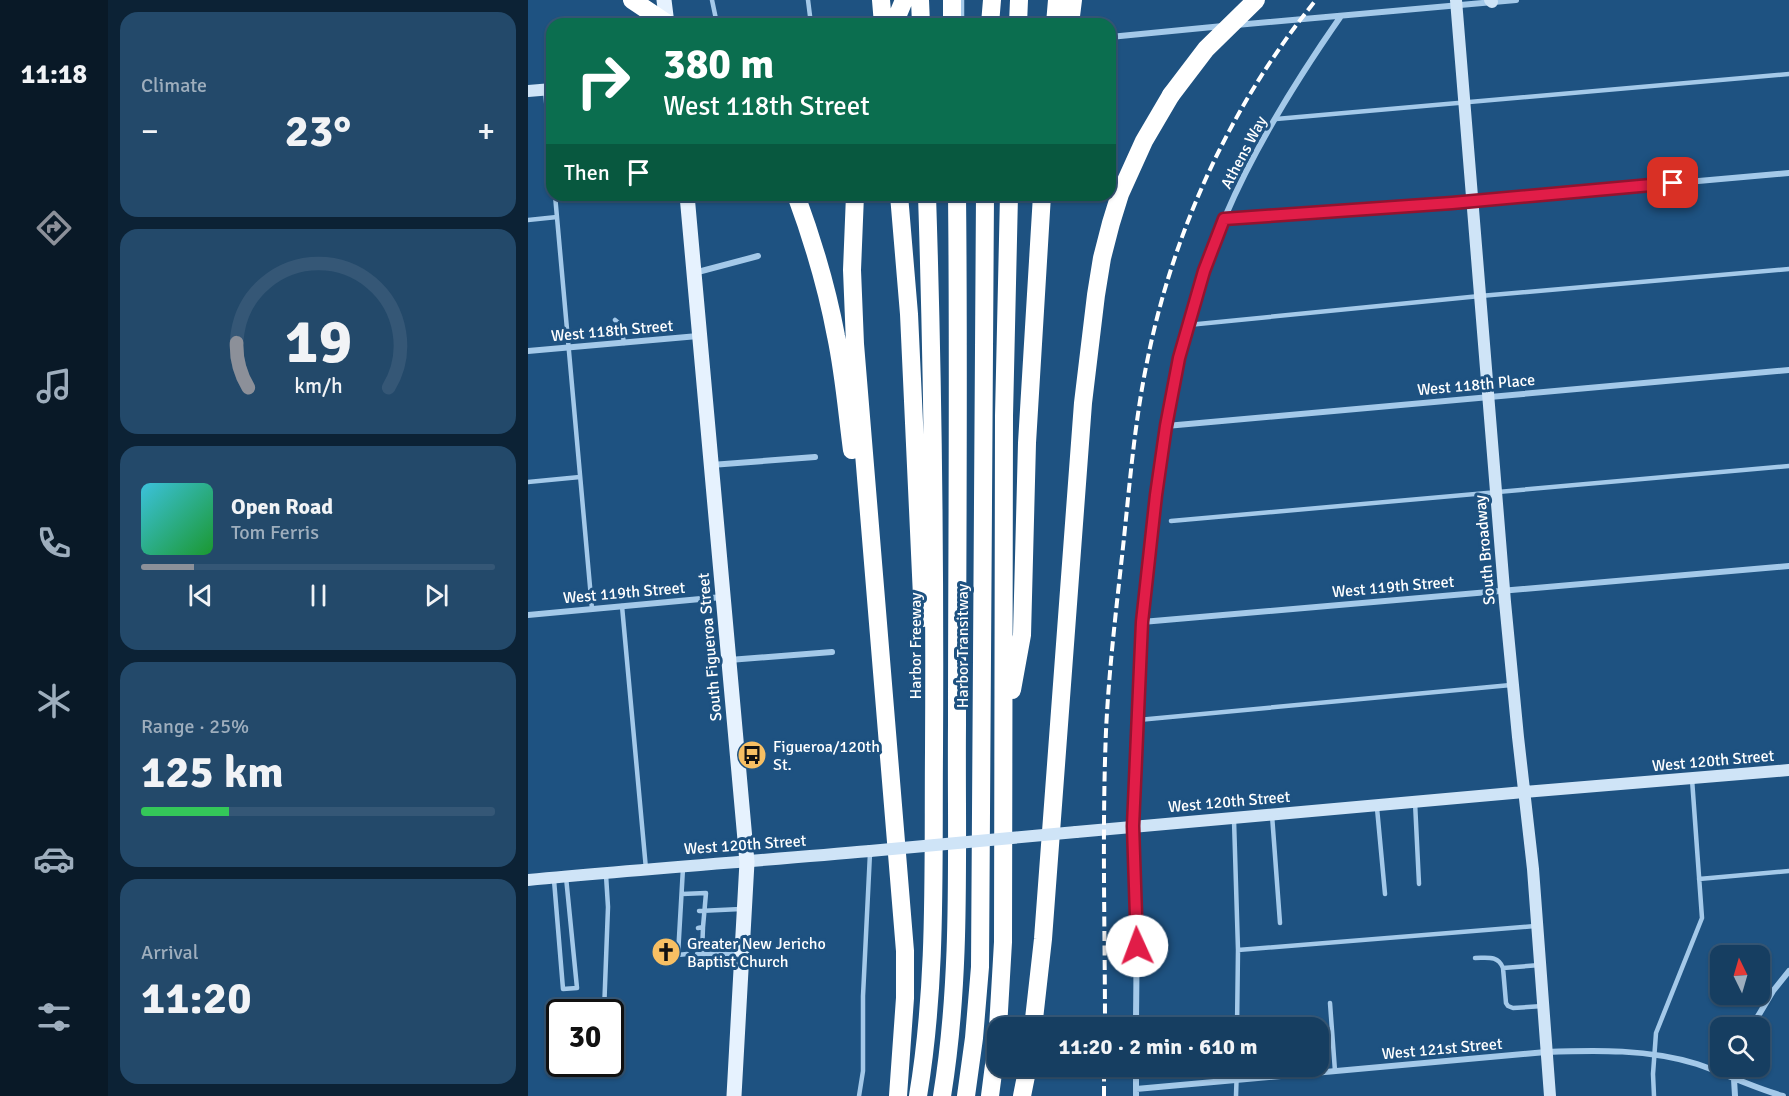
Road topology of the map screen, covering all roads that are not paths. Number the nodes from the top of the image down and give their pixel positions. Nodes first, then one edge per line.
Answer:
1 (632, 0) edge
2 (664, 0) edge
3 (712, 0) edge
4 (808, 0) edge
5 (881, 0) edge
6 (904, 0) edge
7 (920, 0) edge
8 (952, 0) edge
9 (962, 0) edge
10 (992, 0) edge
11 (1019, 0) edge
12 (1057, 0) edge
13 (1073, 0) edge
14 (1256, 0) edge
15 (1516, 0) edge
16 (1491, 1) edge
17 (1456, 2) edge
18 (1341, 16) junction
19 (658, 18) edge
20 (666, 18) edge
21 (716, 18) edge
22 (810, 18) edge
23 (882, 18) edge
24 (896, 18) edge
25 (921, 18) edge
26 (952, 18) edge
27 (962, 18) edge
28 (990, 18) edge
29 (1018, 18) edge
30 (1056, 18) edge
31 (1071, 18) edge
32 (1116, 36) edge
33 (1789, 74) edge
34 (546, 89) edge
35 (528, 91) edge
36 (1464, 101) junction
37 (1276, 119) junction
38 (1789, 173) edge
39 (556, 201) edge
40 (687, 201) edge
41 (798, 201) edge
42 (855, 201) edge
43 (899, 201) edge
44 (927, 201) edge
45 (957, 201) edge
46 (985, 201) edge
47 (1009, 201) edge
48 (1042, 201) edge
49 (1047, 201) edge
50 (1472, 201) junction
51 (557, 217) junction
52 (528, 219) edge
53 (1224, 219) junction
54 (758, 256) dead end
55 (1040, 256) junction
56 (1789, 269) edge
57 (693, 273) junction
58 (1480, 296) junction
59 (615, 320) dead end
60 (1188, 326) junction
61 (699, 336) junction
62 (624, 343) junction
63 (568, 348) junction
64 (528, 351) edge
65 (1789, 370) edge
66 (1488, 397) junction
67 (1166, 426) junction
68 (815, 457) dead end
69 (711, 465) junction
70 (1789, 466) edge
71 (580, 477) junction
72 (528, 482) edge
73 (1496, 492) junction
74 (1171, 521) dead end
75 (1789, 566) edge
76 (1504, 590) junction
77 (723, 597) junction
78 (622, 606) junction
79 (592, 609) junction
80 (528, 615) edge
81 (1142, 622) junction
82 (832, 652) dead end
83 (729, 660) junction
84 (1513, 685) junction
85 (884, 691) junction
86 (1138, 720) junction
87 (1004, 738) junction
88 (1789, 770) edge
89 (1692, 779) junction
90 (1524, 792) junction
91 (1415, 802) junction
92 (1376, 805) junction
93 (933, 809) junction
94 (1272, 814) junction
95 (1234, 817) junction
96 (1133, 826) junction
97 (870, 851) junction
98 (747, 862) junction
99 (684, 866) junction
100 (646, 869) junction
101 (1789, 871) edge
102 (606, 873) junction
103 (560, 877) junction
104 (1699, 879) junction
105 (528, 880) edge
106 (1419, 884) dead end
107 (682, 894) junction
108 (1385, 894) dead end
109 (743, 908) junction
110 (705, 910) junction
111 (699, 911) dead end
112 (681, 912) junction
113 (688, 912) dead end
114 (1280, 923) dead end
115 (1538, 926) junction
116 (679, 928) junction
117 (688, 928) dead end
118 (696, 939) dead end
119 (703, 939) junction
120 (679, 940) junction
121 (688, 940) dead end
122 (1238, 950) junction
123 (687, 954) dead end
124 (741, 954) junction
125 (1475, 958) dead end
126 (1540, 965) junction
127 (1503, 968) junction
128 (1789, 971) edge
129 (604, 999) edge
130 (1330, 1003) dead end
131 (1543, 1006) junction
132 (999, 1017) edge
133 (1034, 1017) edge
134 (1136, 1017) edge
135 (1237, 1017) edge
136 (1758, 1017) edge
137 (1546, 1052) junction
138 (1653, 1055) junction
139 (1335, 1071) junction
140 (992, 1077) edge
141 (1026, 1077) edge
142 (1136, 1077) edge
143 (1236, 1077) edge
144 (1734, 1079) junction
145 (1236, 1080) junction
146 (1136, 1093) edge
147 (734, 1096) edge
148 (859, 1096) edge
149 (898, 1096) edge
150 (918, 1096) edge
151 (942, 1096) edge
152 (966, 1096) edge
153 (990, 1096) edge
154 (1022, 1096) edge
155 (1236, 1096) edge
156 (1550, 1096) edge
157 (1654, 1096) edge
158 (1735, 1096) edge
159 (1783, 1096) edge

1 - 19 highway, bridge
2 - 20 main road
3 - 21 lane
4 - 22 lane
5 - 23 highway
6 - 24 highway
7 - 25 highway
8 - 26 highway
9 - 27 lane
10 - 28 highway
11 - 29 highway
12 - 30 highway
13 - 31 highway
14 - 133 highway, bridge
15 - 16 street
16 - 17 street
17 - 18 street
17 - 36 street, South Broadway
18 - 32 street
18 - 37 street, Athens Way
33 - 36 lane
34 - 35 street
36 - 37 lane
36 - 50 street, South Broadway
37 - 53 street, Athens Way
38 - 50 street
39 - 51 lane
40 - 57 main road, South Figueroa Street
41 - 85 highway
42 - 85 highway
43 - 93 highway
44 - 93 highway, Harbor Freeway
45 - 151 highway, Harbor Transitway
46 - 152 highway, Harbor Transitway
47 - 87 highway
48 - 55 highway
49 - 55 highway
50 - 53 street
50 - 58 street, South Broadway
51 - 52 lane
51 - 63 lane
53 - 60 street, Athens Way
54 - 57 street
55 - 87 highway
56 - 58 lane
57 - 61 main road, South Figueroa Street
58 - 60 lane
58 - 66 street, South Broadway
59 - 62 lane
60 - 67 street, Athens Way
61 - 62 street, West 118th Street
61 - 69 main road, South Figueroa Street
62 - 63 street, West 118th Street
63 - 64 street, West 118th Street
63 - 71 lane
65 - 66 street, West 118th Place
66 - 67 street, West 118th Place
66 - 73 street, South Broadway
67 - 81 street, Athens Way
68 - 69 street
69 - 77 main road, South Figueroa Street
70 - 73 lane
71 - 72 lane
71 - 79 lane
73 - 74 lane
73 - 76 street, South Broadway
75 - 76 street, West 119th Street
76 - 81 street, West 119th Street
76 - 84 street, South Broadway
77 - 78 street, West 119th Street
77 - 83 main road, South Figueroa Street
78 - 79 street, West 119th Street
78 - 100 lane
79 - 80 street, West 119th Street
81 - 86 street, Athens Way
82 - 83 street
83 - 98 main road, South Figueroa Street
84 - 86 lane
84 - 90 street, South Broadway
85 - 149 highway
86 - 96 street, Athens Way
87 - 132 highway
88 - 89 street, West 120th Street
89 - 90 street, West 120th Street
89 - 104 lane
90 - 91 street, West 120th Street
90 - 115 street, South Broadway
91 - 92 street, West 120th Street
91 - 106 lane
92 - 94 street, West 120th Street
92 - 108 lane
93 - 150 highway, Harbor Freeway
94 - 95 street, West 120th Street
94 - 114 lane
95 - 96 street, West 120th Street
95 - 122 lane
96 - 97 street, West 120th Street, bridge
96 - 134 street, Athens Way
97 - 98 street, West 120th Street
97 - 148 lane
98 - 99 street, West 120th Street
98 - 109 main road, South Figueroa Street
99 - 100 street, West 120th Street
99 - 107 lane
100 - 102 street, West 120th Street
101 - 104 lane
102 - 103 street, West 120th Street
102 - 129 lane
103 - 103 lane
103 - 105 street, West 120th Street
104 - 138 lane
107 - 110 lane
107 - 112 lane
109 - 110 lane
109 - 124 main road, South Figueroa Street
110 - 111 lane
110 - 119 lane
112 - 113 lane
112 - 116 lane
115 - 122 lane
115 - 126 street, South Broadway
116 - 117 lane
116 - 120 lane
118 - 119 lane
119 - 124 lane
120 - 121 lane
120 - 123 lane
122 - 135 lane
124 - 147 main road, South Figueroa Street
125 - 127 lane
126 - 127 lane
126 - 131 street, South Broadway
127 - 131 lane
128 - 136 street
130 - 139 lane
131 - 137 street, South Broadway
137 - 138 street, West 121st Street
137 - 139 street, West 121st Street
137 - 156 street, South Broadway
138 - 144 street, West 121st Street
138 - 157 lane
139 - 145 street, West 121st Street
140 - 153 highway
141 - 154 highway
142 - 146 street
143 - 145 lane
144 - 158 street
144 - 159 street, West 121st Street
145 - 146 street, West 121st Street
145 - 155 lane

